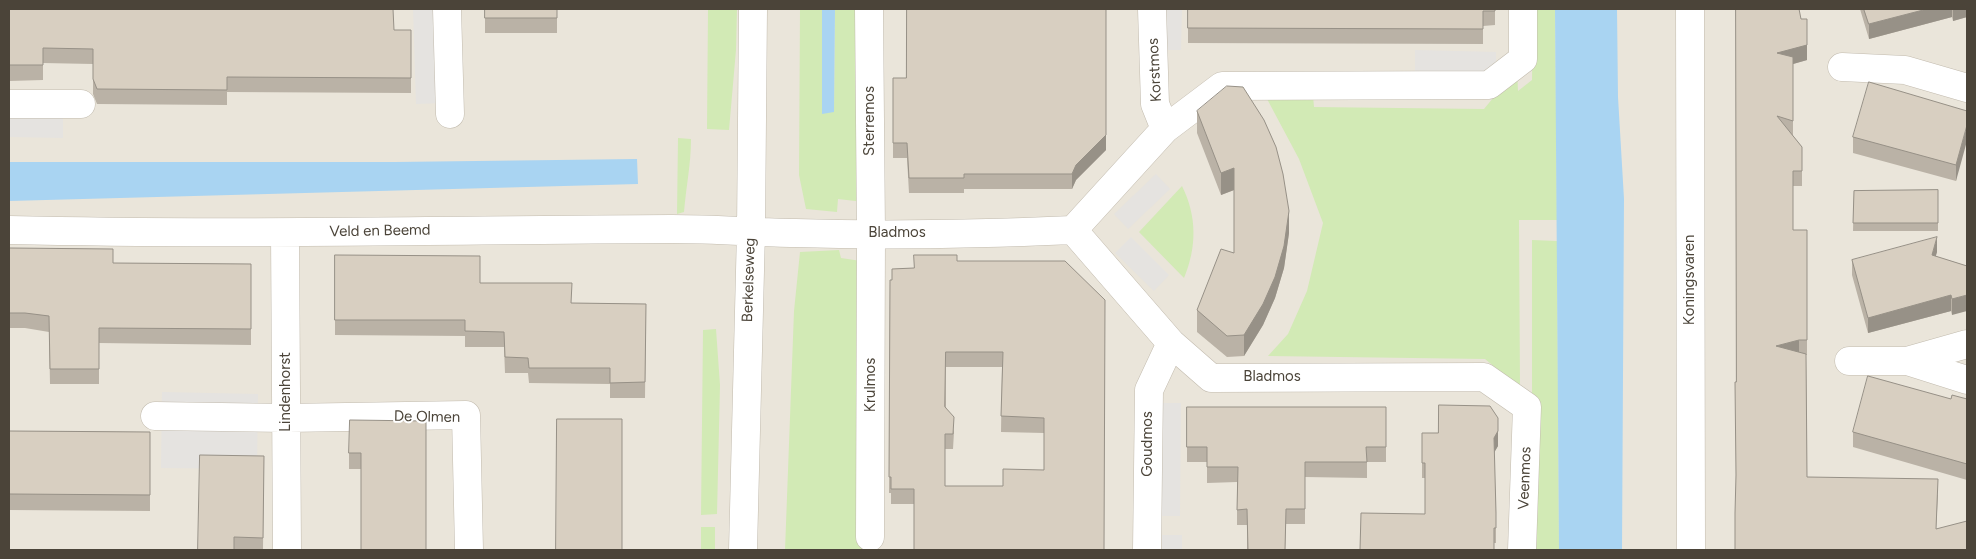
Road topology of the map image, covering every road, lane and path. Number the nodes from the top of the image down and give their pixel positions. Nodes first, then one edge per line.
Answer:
1 (447, 9) edge
2 (753, 9) edge
3 (870, 9) edge
4 (1152, 9) edge
5 (1523, 9) edge
6 (1690, 9) edge
7 (1842, 67) dead end
8 (1967, 88) edge
9 (9, 104) edge
10 (81, 104) dead end
11 (450, 114) dead end
12 (1165, 129) junction
13 (9, 230) edge
14 (751, 230) junction
15 (1073, 230) junction
16 (285, 233) junction
17 (871, 233) junction
18 (1172, 343) junction
19 (1967, 344) edge
20 (1906, 360) junction
21 (1849, 361) dead end
22 (1967, 380) edge
23 (1527, 407) joint
24 (155, 416) dead end
25 (286, 418) junction
26 (870, 537) dead end
27 (287, 550) edge
28 (469, 550) edge
29 (743, 550) edge
30 (1147, 550) edge
31 (1522, 550) edge
32 (1691, 550) edge

1 - 11 street
2 - 14 street, Berkelseweg
3 - 17 street, Sterremos
4 - 12 street, Korstmos
5 - 12 street
6 - 32 street, Koningsvaren
7 - 8 street
9 - 10 street
12 - 15 street
13 - 16 street, Veld en Beemd
14 - 16 street, Veld en Beemd
14 - 17 street, Bladmos
14 - 29 street, Berkelseweg
15 - 17 street, Bladmos
15 - 18 street, Bladmos
16 - 25 street, Lindenhorst
17 - 26 street, Krulmos
18 - 23 street, Bladmos
18 - 30 street, Goudmos
19 - 20 street
20 - 21 street
20 - 22 street
23 - 31 street, Veenmos
24 - 25 street
25 - 27 street, Lindenhorst
25 - 28 street, De Olmen

